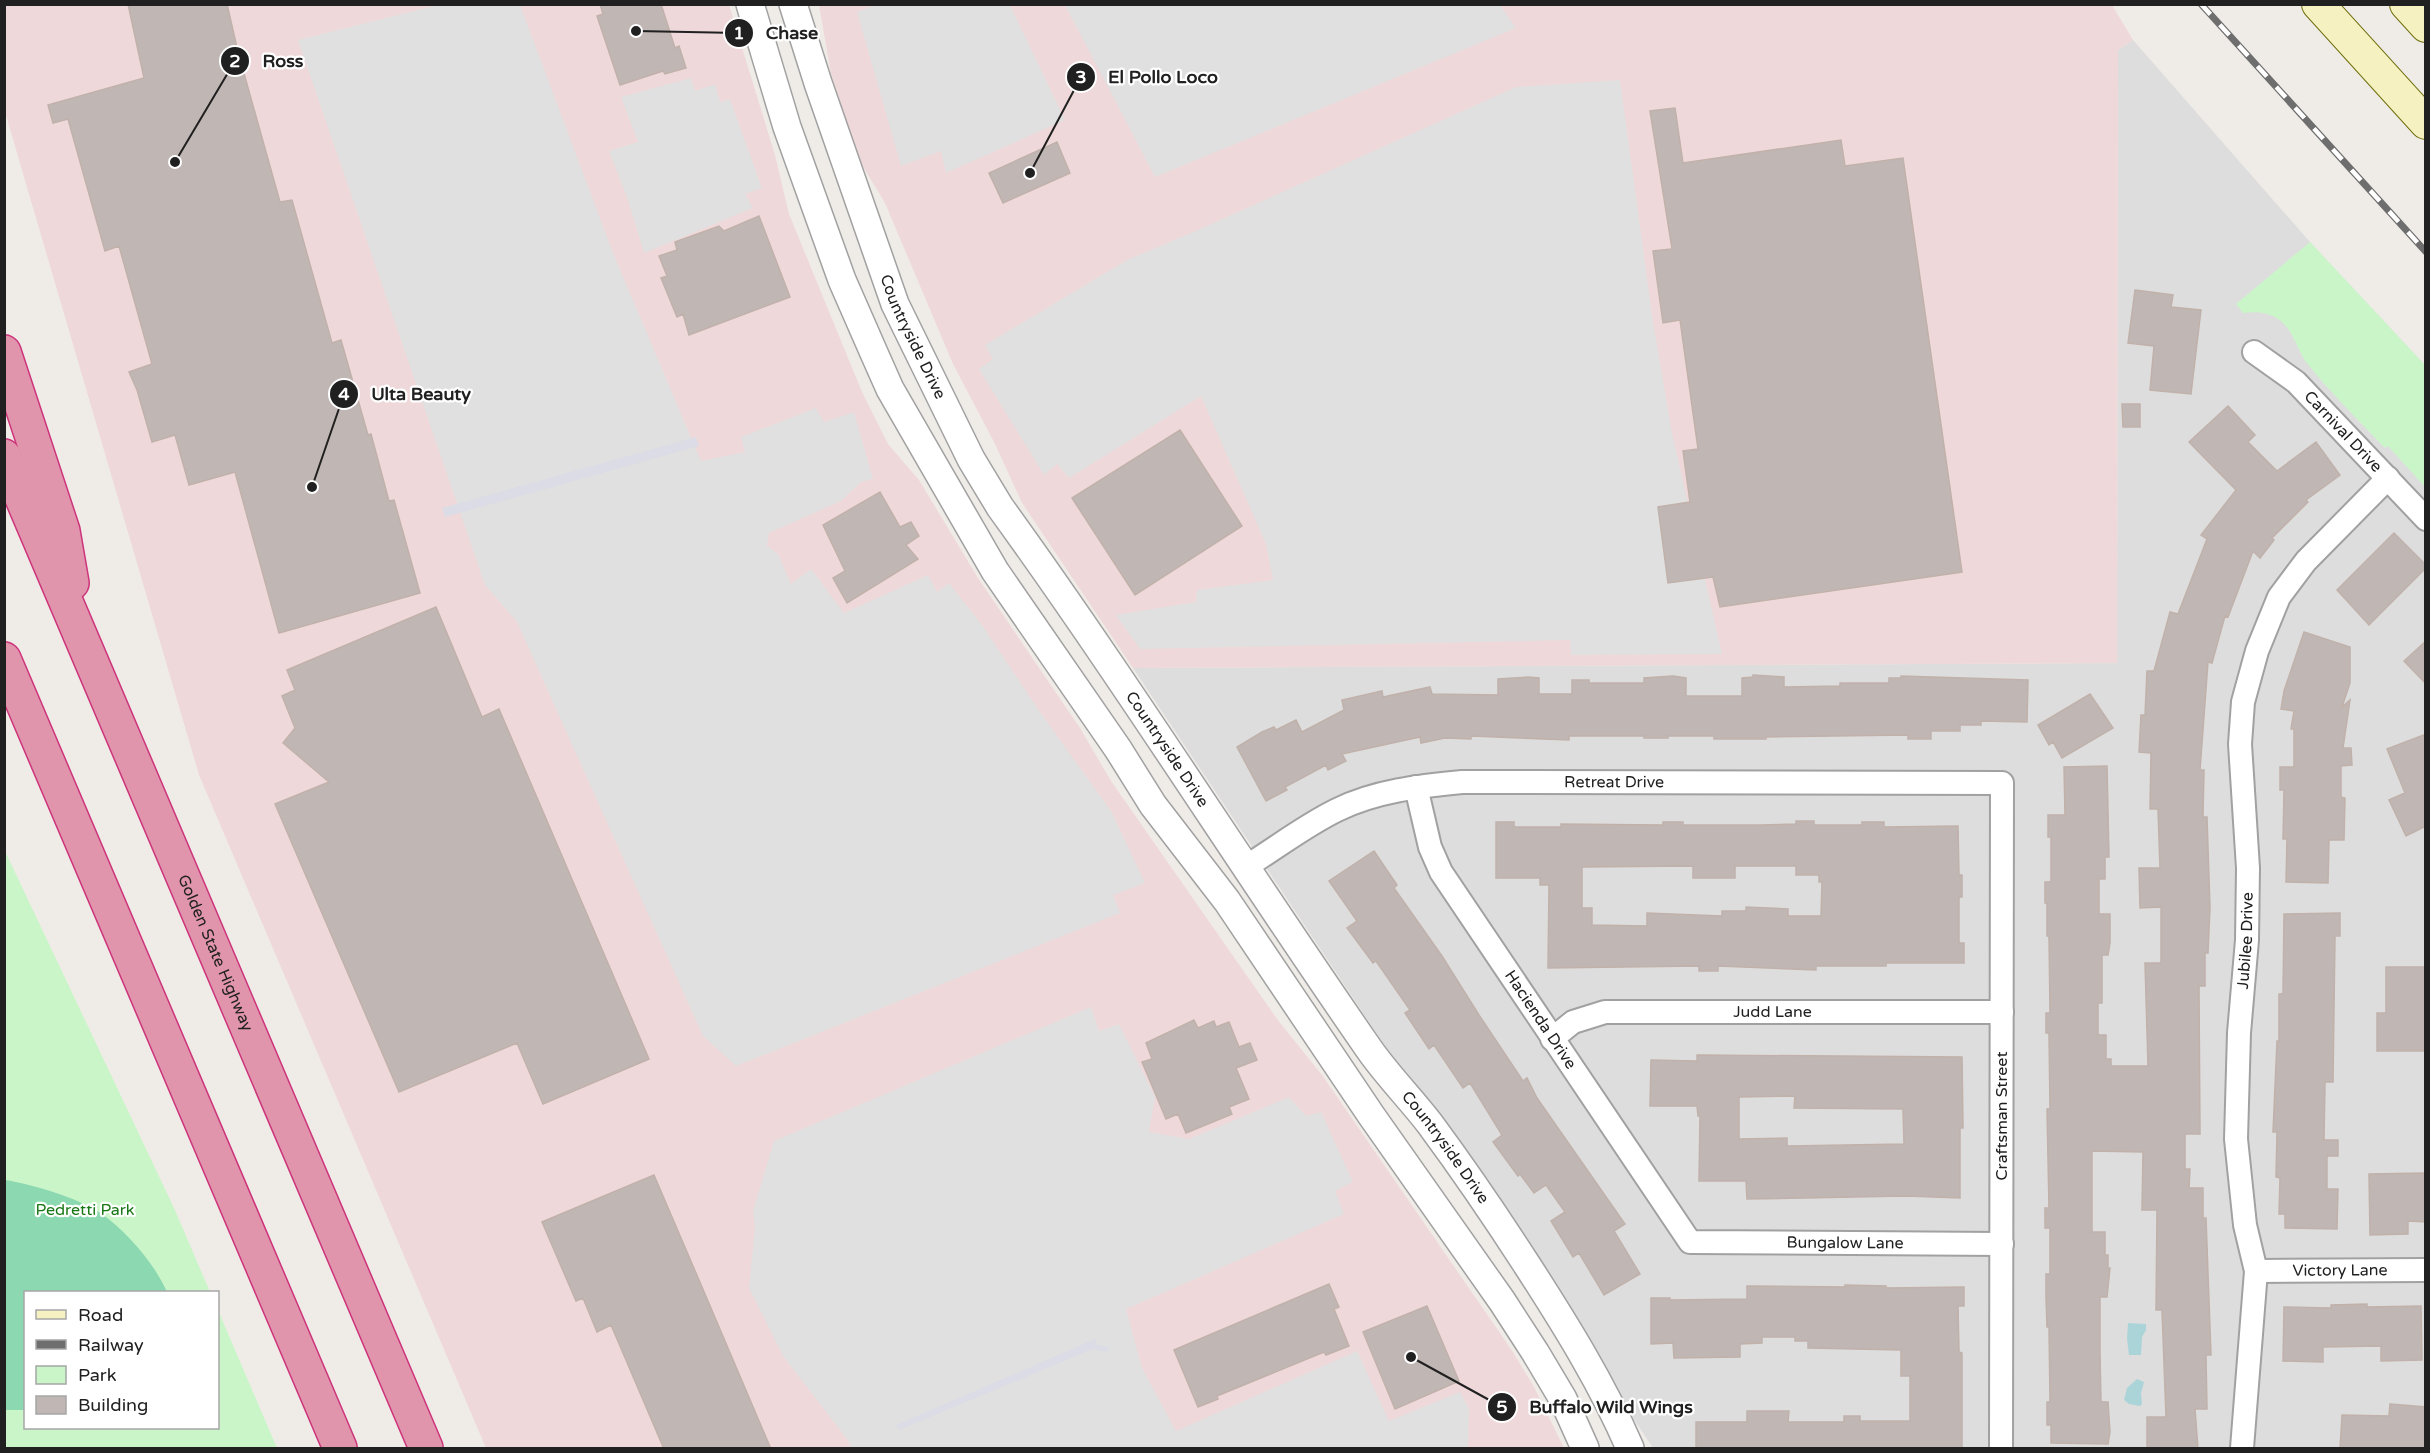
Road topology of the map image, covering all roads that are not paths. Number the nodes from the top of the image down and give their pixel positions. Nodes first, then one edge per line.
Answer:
1 (750, 4) edge
2 (775, 4) edge
3 (794, 4) edge
4 (2318, 4) edge
5 (2406, 4) edge
6 (2426, 26) edge
7 (818, 83) junction
8 (2426, 123) edge
9 (4, 352) edge
10 (2254, 352) dead end
11 (4, 456) edge
12 (2388, 478) junction
13 (2426, 519) edge
14 (83, 643) junction
15 (4, 659) edge
16 (4, 715) edge
17 (52, 772) junction
18 (2002, 783) joint
19 (1416, 787) junction
20 (1247, 866) junction
21 (2002, 1012) junction
22 (1552, 1039) junction
23 (1690, 1242) joint
24 (2002, 1244) junction
25 (2426, 1270) edge
26 (2256, 1271) junction
27 (340, 1449) edge
28 (426, 1449) edge
29 (1585, 1449) edge
30 (1630, 1449) edge
31 (2001, 1449) edge
32 (2242, 1449) edge

1 - 29 street
2 - 7 street
3 - 7 street, Countryside Drive
4 - 8 main road
5 - 6 main road
7 - 20 street, Countryside Drive
9 - 14 highway
10 - 12 street, Carnival Drive
11 - 14 highway, Golden State Highway
12 - 13 street, Carnival Drive
12 - 26 street, Jubilee Drive
14 - 28 highway, Golden State Highway
15 - 17 highway
16 - 17 highway
17 - 27 highway
18 - 19 street, Retreat Drive
18 - 21 street, Craftsman Street
19 - 20 street, Retreat Drive
19 - 22 street, Hacienda Drive
20 - 30 street, Countryside Drive
21 - 22 street, Judd Lane
21 - 24 street, Craftsman Street
22 - 23 street, Hacienda Drive
23 - 24 street, Bungalow Lane
24 - 31 street, Craftsman Street
25 - 26 street, Victory Lane
26 - 32 street, Jubilee Drive

